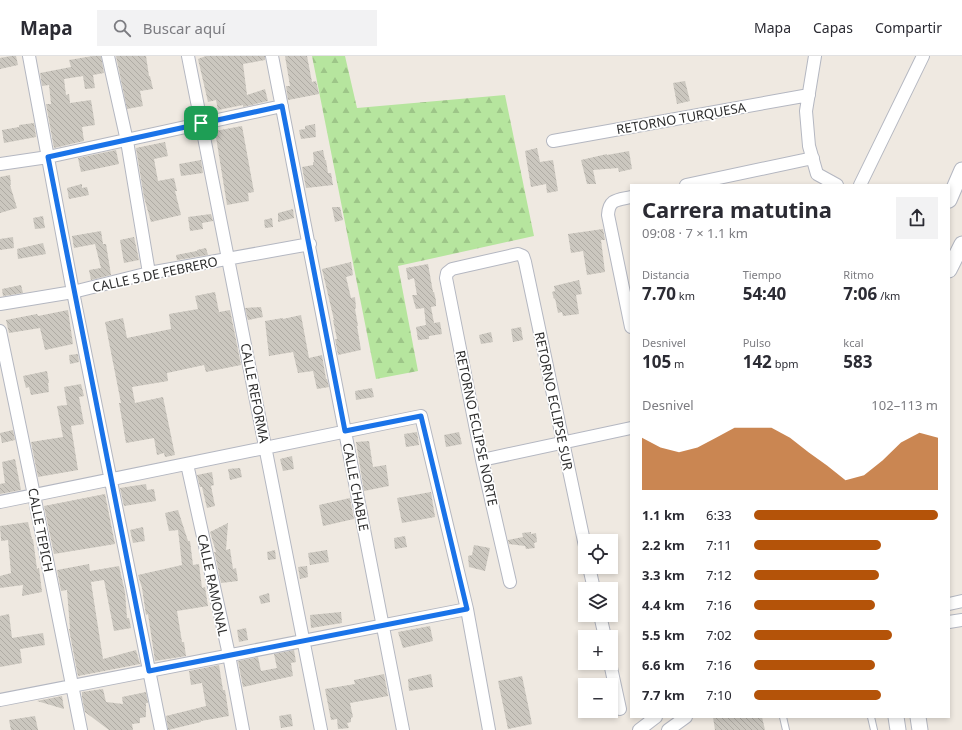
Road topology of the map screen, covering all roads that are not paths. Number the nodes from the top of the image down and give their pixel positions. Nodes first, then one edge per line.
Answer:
1 (29, 56) edge
2 (108, 56) edge
3 (188, 56) edge
4 (272, 56) edge
5 (815, 56) edge
6 (923, 56) edge
7 (809, 95) junction
8 (282, 106) junction
9 (201, 123) junction
10 (127, 140) junction
11 (553, 141) dead end
12 (48, 157) junction
13 (812, 158) junction
14 (0, 164) edge
15 (962, 170) edge
16 (691, 184) edge
17 (835, 184) edge
18 (860, 184) edge
19 (630, 197) edge
20 (950, 198) edge
21 (310, 244) junction
22 (962, 244) edge
23 (523, 256) joint
24 (228, 260) junction
25 (950, 268) edge
26 (149, 273) junction
27 (74, 292) junction
28 (0, 304) edge
29 (630, 322) edge
30 (0, 331) edge
31 (630, 428) edge
32 (345, 431) junction
33 (563, 442) junction
34 (265, 447) junction
35 (482, 460) junction
36 (187, 464) junction
37 (110, 479) junction
38 (34, 495) junction
39 (0, 502) edge
40 (582, 534) edge
41 (510, 582) dead end
42 (962, 601) edge
43 (950, 604) edge
44 (467, 609) junction
45 (962, 620) edge
46 (950, 622) edge
47 (383, 625) junction
48 (304, 641) junction
49 (229, 655) junction
50 (612, 670) edge
51 (149, 671) junction
52 (72, 686) junction
53 (0, 700) edge
54 (620, 709) dead end
55 (655, 718) edge
56 (685, 718) edge
57 (783, 718) edge
58 (871, 718) edge
59 (896, 718) edge
60 (918, 718) edge
61 (80, 730) edge
62 (161, 730) edge
63 (243, 730) edge
64 (321, 730) edge
65 (404, 730) edge
66 (489, 730) edge
67 (640, 730) edge
68 (668, 730) edge
69 (786, 730) edge
70 (874, 730) edge
71 (898, 730) edge
72 (920, 730) edge

1 - 12 street
2 - 10 street
3 - 9 street, CALLE REFORMA
4 - 8 street, CALLE CHABLE
5 - 7 street
6 - 18 street
7 - 11 street, RETORNO TURQUESA
7 - 13 street
8 - 9 street
8 - 21 street, CALLE CHABLE
9 - 10 street
9 - 24 street, CALLE REFORMA
10 - 12 street
10 - 26 street
12 - 14 street
12 - 27 street
13 - 16 street
13 - 17 street
15 - 20 street
19 - 29 street
21 - 24 street, CALLE 5 DE FEBRERO
21 - 32 street, CALLE CHABLE
22 - 25 street
23 - 33 street, RETORNO ECLIPSE SUR
23 - 35 street, RETORNO ECLIPSE NORTE
24 - 26 street, CALLE 5 DE FEBRERO
24 - 34 street, CALLE REFORMA
26 - 27 street, CALLE 5 DE FEBRERO
27 - 28 street, CALLE 5 DE FEBRERO
27 - 37 street
30 - 38 street, CALLE TEPICH
31 - 33 street
32 - 34 street
32 - 44 street
32 - 47 street, CALLE CHABLE
33 - 35 street
33 - 40 street, RETORNO ECLIPSE SUR
34 - 36 street
34 - 48 street, CALLE REFORMA
35 - 41 street, RETORNO ECLIPSE NORTE
36 - 37 street
36 - 49 street, CALLE RAMONAL
37 - 38 street
37 - 51 street
38 - 39 street
38 - 52 street, CALLE TEPICH
42 - 43 street
44 - 47 street
44 - 66 street
45 - 46 street
47 - 48 street
47 - 65 street, CALLE CHABLE
48 - 49 street
48 - 64 street, CALLE REFORMA
49 - 51 street
49 - 63 street, CALLE RAMONAL
50 - 54 street
51 - 52 street
51 - 62 street
52 - 53 street
52 - 61 street, CALLE TEPICH
55 - 67 street
56 - 68 street
57 - 69 lane
58 - 70 lane
59 - 71 street
60 - 72 street

